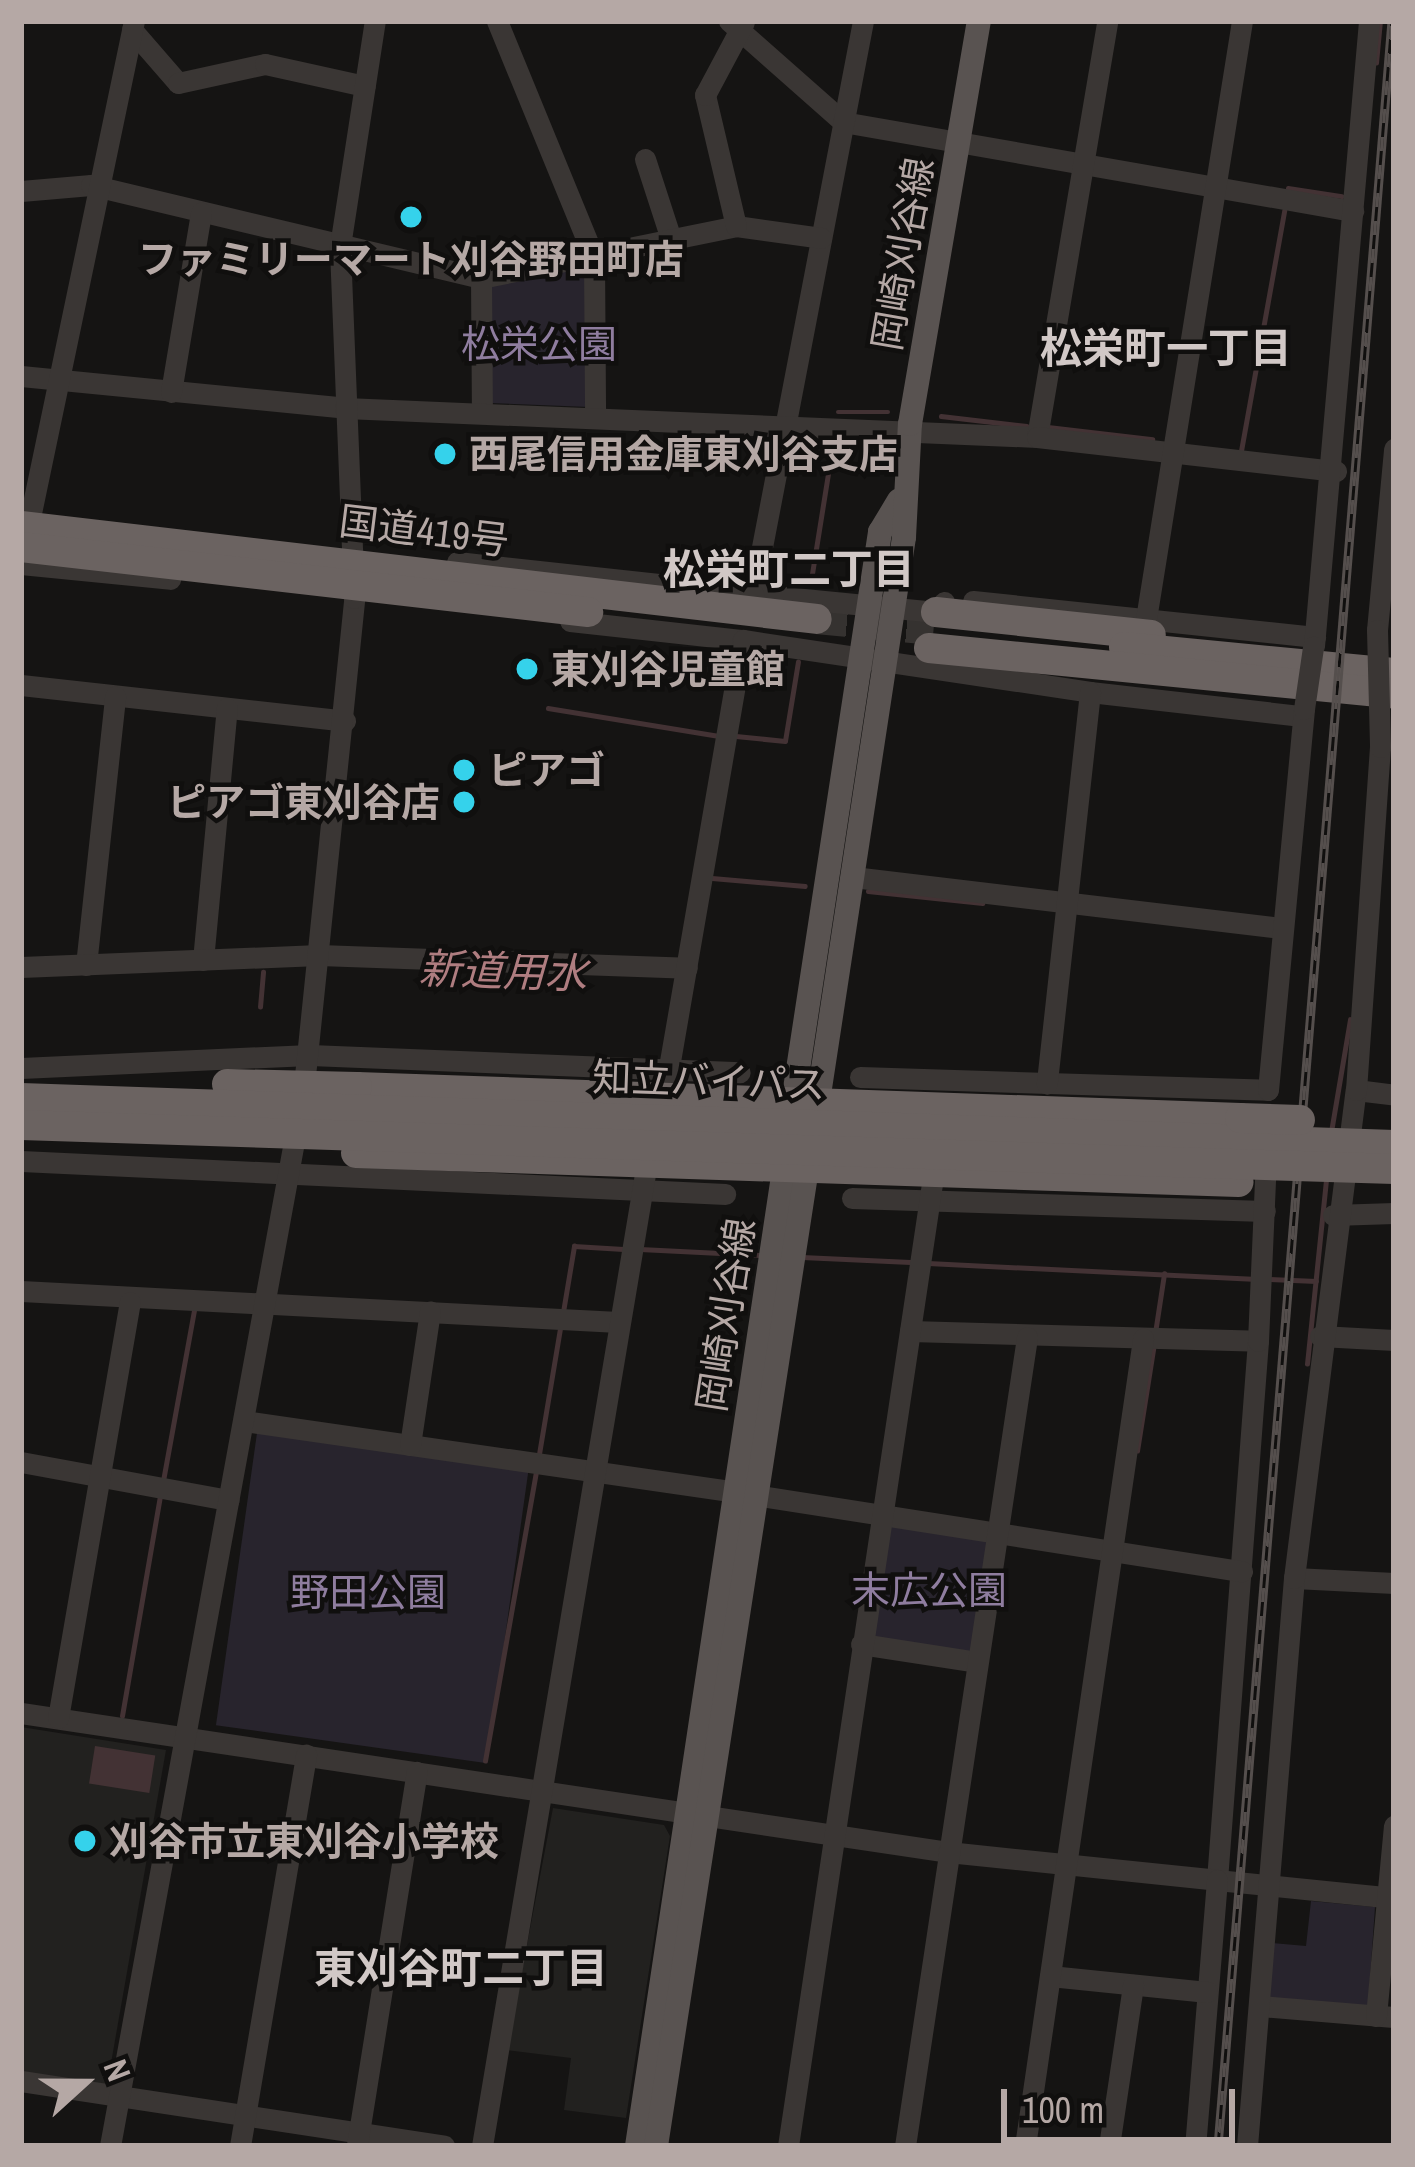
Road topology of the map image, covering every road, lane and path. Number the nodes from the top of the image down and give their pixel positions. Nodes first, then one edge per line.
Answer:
1 (375, 21) edge
2 (497, 21) edge
3 (863, 21) edge
4 (979, 21) edge
5 (1107, 21) edge
6 (1242, 21) edge
7 (1369, 21) edge
8 (133, 25) edge
9 (739, 25) edge
10 (365, 86) junction
11 (843, 122) junction
12 (959, 142) junction
13 (645, 159) dead end
14 (1083, 164) junction
15 (91, 185) junction
16 (1216, 187) junction
17 (21, 191) edge
18 (1353, 211) junction
19 (202, 212) junction
20 (736, 226) junction
21 (821, 238) junction
22 (672, 242) junction
23 (340, 246) junction
24 (594, 258) junction
25 (481, 278) junction
26 (21, 376) edge
27 (56, 379) junction
28 (171, 392) junction
29 (345, 407) junction
30 (482, 411) junction
31 (595, 414) junction
32 (785, 421) junction
33 (910, 424) junction
34 (1037, 437) junction
35 (1173, 448) junction
36 (1394, 448) edge
37 (1336, 471) junction
38 (24, 517) edge
39 (22, 565) edge
40 (354, 574) junction
41 (753, 593) junction
42 (1386, 593) edge
43 (881, 606) junction
44 (1146, 619) junction
45 (816, 628) tunnel mouth
46 (932, 638) junction
47 (743, 640) junction
48 (1314, 642) junction
49 (860, 655) junction
50 (887, 658) junction
51 (1394, 660) edge
52 (1394, 673) edge
53 (21, 685) edge
54 (1090, 692) junction
55 (1394, 694) edge
56 (115, 697) junction
57 (227, 708) junction
58 (1394, 708) edge
59 (1303, 712) junction
60 (345, 721) junction
61 (1388, 786) edge
62 (853, 877) junction
63 (1067, 902) junction
64 (1278, 928) junction
65 (319, 955) junction
66 (203, 960) junction
67 (86, 965) junction
68 (21, 967) edge
69 (687, 968) junction
70 (310, 1055) junction
71 (21, 1068) edge
72 (740, 1072) dead end
73 (860, 1077) dead end
74 (666, 1083) junction
75 (1047, 1084) junction
76 (1268, 1090) junction
77 (1356, 1090) junction
78 (945, 1093) junction
79 (1394, 1095) edge
80 (806, 1101) junction
81 (26, 1112) edge
82 (1394, 1124) edge
83 (1394, 1145) edge
84 (21, 1161) edge
85 (796, 1165) junction
86 (1394, 1169) edge
87 (645, 1176) junction
88 (288, 1177) junction
89 (932, 1184) junction
90 (1394, 1186) edge
91 (724, 1194) dead end
92 (852, 1198) dead end
93 (1264, 1211) junction
94 (1394, 1213) edge
95 (1334, 1215) junction
96 (21, 1291) edge
97 (130, 1302) junction
98 (260, 1304) junction
99 (430, 1311) junction
100 (618, 1322) junction
101 (910, 1331) junction
102 (1320, 1336) junction
103 (1027, 1337) junction
104 (1143, 1339) junction
105 (1394, 1340) edge
106 (1258, 1342) junction
107 (244, 1421) junction
108 (410, 1445) junction
109 (21, 1462) edge
110 (593, 1470) junction
111 (96, 1478) junction
112 (745, 1494) junction
113 (229, 1500) junction
114 (881, 1515) junction
115 (998, 1533) junction
116 (1113, 1550) junction
117 (1242, 1571) junction
118 (1294, 1578) junction
119 (1394, 1583) edge
120 (862, 1644) junction
121 (977, 1662) junction
122 (21, 1713) edge
123 (58, 1718) junction
124 (185, 1737) junction
125 (306, 1755) junction
126 (417, 1772) junction
127 (543, 1788) junction
128 (695, 1814) junction
129 (1394, 1826) edge
130 (833, 1834) junction
131 (948, 1852) junction
132 (1066, 1863) junction
133 (1216, 1880) junction
134 (1269, 1887) junction
135 (1390, 1897) edge
136 (1050, 1976) junction
137 (1133, 1984) junction
138 (1207, 1992) junction
139 (1260, 2006) junction
140 (1385, 2017) edge
141 (21, 2081) edge
142 (119, 2096) junction
143 (245, 2117) junction
144 (358, 2139) edge
145 (110, 2146) edge
146 (240, 2146) edge
147 (444, 2146) edge
148 (482, 2146) edge
149 (637, 2146) edge
150 (656, 2146) edge
151 (788, 2146) edge
152 (904, 2146) edge
153 (1025, 2146) edge
154 (1109, 2146) edge
155 (1196, 2146) edge
156 (1250, 2146) edge

1 - 10 street
2 - 24 street
3 - 11 street
4 - 12 main road, 岡崎刈谷線
5 - 14 street
6 - 16 street
7 - 18 street
8 - 10 street
8 - 15 street
9 - 11 street
9 - 20 street
10 - 23 street
11 - 12 street
11 - 21 street
12 - 14 street
12 - 33 main road, 岡崎刈谷線
13 - 22 street
14 - 16 street
14 - 34 street
15 - 17 street
15 - 19 street
15 - 27 street
16 - 18 street
16 - 35 street
18 - 37 street
19 - 23 street
19 - 28 street
20 - 21 street
20 - 22 street
21 - 32 street
22 - 24 street
23 - 25 street
23 - 29 street
24 - 25 street
24 - 31 street
25 - 30 street
26 - 27 street
27 - 28 street
27 - 38 street
28 - 29 street
29 - 30 street
29 - 40 street
30 - 31 street
31 - 32 street
32 - 33 street
32 - 41 street
33 - 34 street
33 - 43 main road, 岡崎刈谷線
34 - 35 street
35 - 37 street
35 - 44 street
36 - 42 street
37 - 48 street
38 - 40 highway, 国道419号
39 - 40 highway, 国道419号
40 - 41 street
40 - 45 highway, 国道419号
40 - 47 street
40 - 60 street
41 - 43 street
42 - 61 street, bridge
43 - 46 street
43 - 49 main road, 岡崎刈谷線
43 - 50 main road, 岡崎刈谷線
44 - 46 street
44 - 48 street
46 - 50 street
46 - 51 highway
46 - 52 highway
46 - 54 street
46 - 55 highway
46 - 58 highway
47 - 49 street
47 - 69 street
48 - 59 street, bridge
49 - 50 street
49 - 80 main road, 岡崎刈谷線
50 - 62 main road, 岡崎刈谷線
53 - 56 street
54 - 59 street
54 - 63 street
56 - 57 street
56 - 67 street
57 - 60 street
57 - 66 street
59 - 64 street
60 - 65 street
61 - 77 street
62 - 63 street
62 - 80 main road, 岡崎刈谷線
63 - 64 street
63 - 75 street
64 - 76 street
65 - 66 street
65 - 69 street
65 - 70 street
66 - 67 street
67 - 68 street
69 - 74 street
70 - 71 street
70 - 74 street
70 - 88 street
72 - 74 street
73 - 78 street
74 - 80 highway
74 - 81 highway, bridge
75 - 76 street
75 - 78 street
76 - 93 street
77 - 79 street
77 - 95 street
78 - 80 highway
78 - 82 highway, bridge
80 - 85 main road, 岡崎刈谷線
81 - 83 highway, 知立バイパス, bridge
81 - 86 highway, 知立バイパス, bridge
81 - 87 highway, bridge
84 - 88 street
85 - 87 highway
85 - 89 highway
85 - 112 main road, 岡崎刈谷線
87 - 88 street
87 - 91 street
87 - 100 street
88 - 98 street
89 - 90 highway
89 - 92 street
89 - 93 street
89 - 101 street
93 - 106 street
94 - 95 street
95 - 102 street
96 - 97 street
97 - 98 street
97 - 111 street
98 - 99 street
98 - 107 street
99 - 100 street
99 - 108 street
100 - 110 street
101 - 103 street
101 - 114 street
102 - 105 street
102 - 118 street
103 - 104 street
103 - 115 street
104 - 106 street
104 - 116 street
106 - 117 street
107 - 108 street
107 - 113 street
108 - 110 street
109 - 111 street
110 - 112 street
110 - 127 street
111 - 113 street
111 - 123 street
112 - 114 street
112 - 128 main road, 岡崎刈谷線
113 - 124 street
114 - 115 street
114 - 120 street
115 - 116 street
115 - 121 street
116 - 117 street
116 - 132 street
117 - 133 street
118 - 119 street
118 - 134 street
120 - 121 street
120 - 130 street
121 - 131 street
122 - 123 street
123 - 124 street
124 - 125 street
124 - 142 street
125 - 126 street
125 - 143 street
126 - 127 street
126 - 144 street
127 - 128 street
127 - 148 street
128 - 130 street
128 - 149 main road, 岡崎刈谷線
128 - 150 main road, 岡崎刈谷線
129 - 135 street
130 - 131 street
130 - 151 street
131 - 132 street
131 - 152 street
132 - 133 street
132 - 136 street
133 - 134 street
133 - 138 street
134 - 135 street
134 - 139 street
135 - 140 street
136 - 137 street
136 - 153 street
137 - 138 street
137 - 154 street
138 - 155 street
139 - 140 street
139 - 156 street
141 - 142 street
142 - 143 street
142 - 145 street
143 - 144 street
143 - 146 street
144 - 147 street

